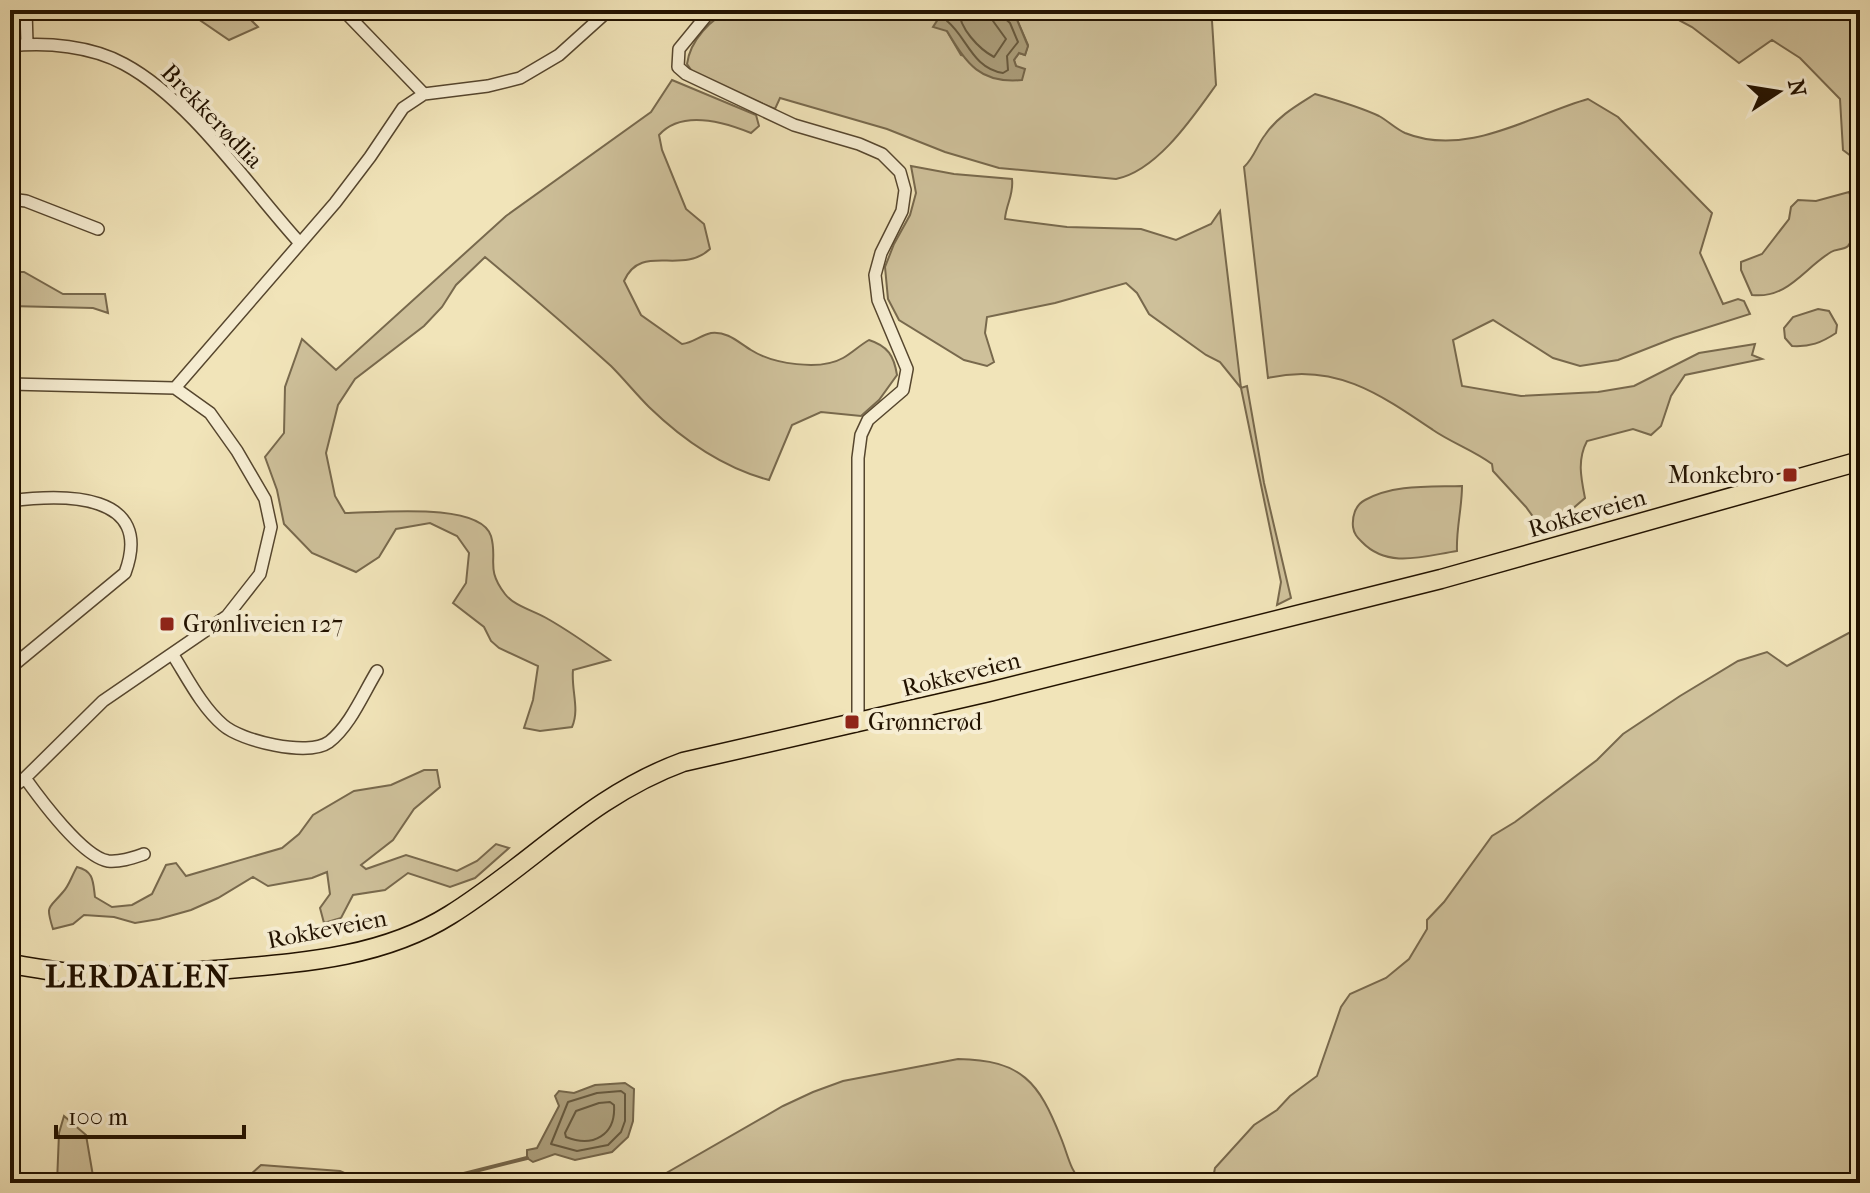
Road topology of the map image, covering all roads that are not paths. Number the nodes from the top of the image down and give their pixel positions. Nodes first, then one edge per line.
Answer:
1 (26, 10) edge
2 (343, 10) edge
3 (609, 10) edge
4 (711, 10) edge
5 (27, 44) junction
6 (10, 46) edge
7 (424, 94) junction
8 (10, 199) edge
9 (98, 229) dead end
10 (299, 242) junction
11 (10, 384) edge
12 (175, 388) junction
13 (1860, 461) edge
14 (10, 501) edge
15 (173, 655) junction
16 (10, 668) edge
17 (377, 671) dead end
18 (858, 723) junction
19 (25, 778) junction
20 (10, 789) edge
21 (144, 854) dead end
22 (10, 964) edge

1 - 5 street
2 - 7 street
3 - 7 street
4 - 18 street
5 - 6 street, Brekkerødlia
5 - 10 street, Brekkerødlia
7 - 10 street
8 - 9 street
10 - 12 street
11 - 12 street
12 - 15 street
13 - 18 main road, Rokkeveien
14 - 16 street
15 - 17 street
15 - 19 street
18 - 22 main road, Rokkeveien
19 - 20 street
19 - 21 street

